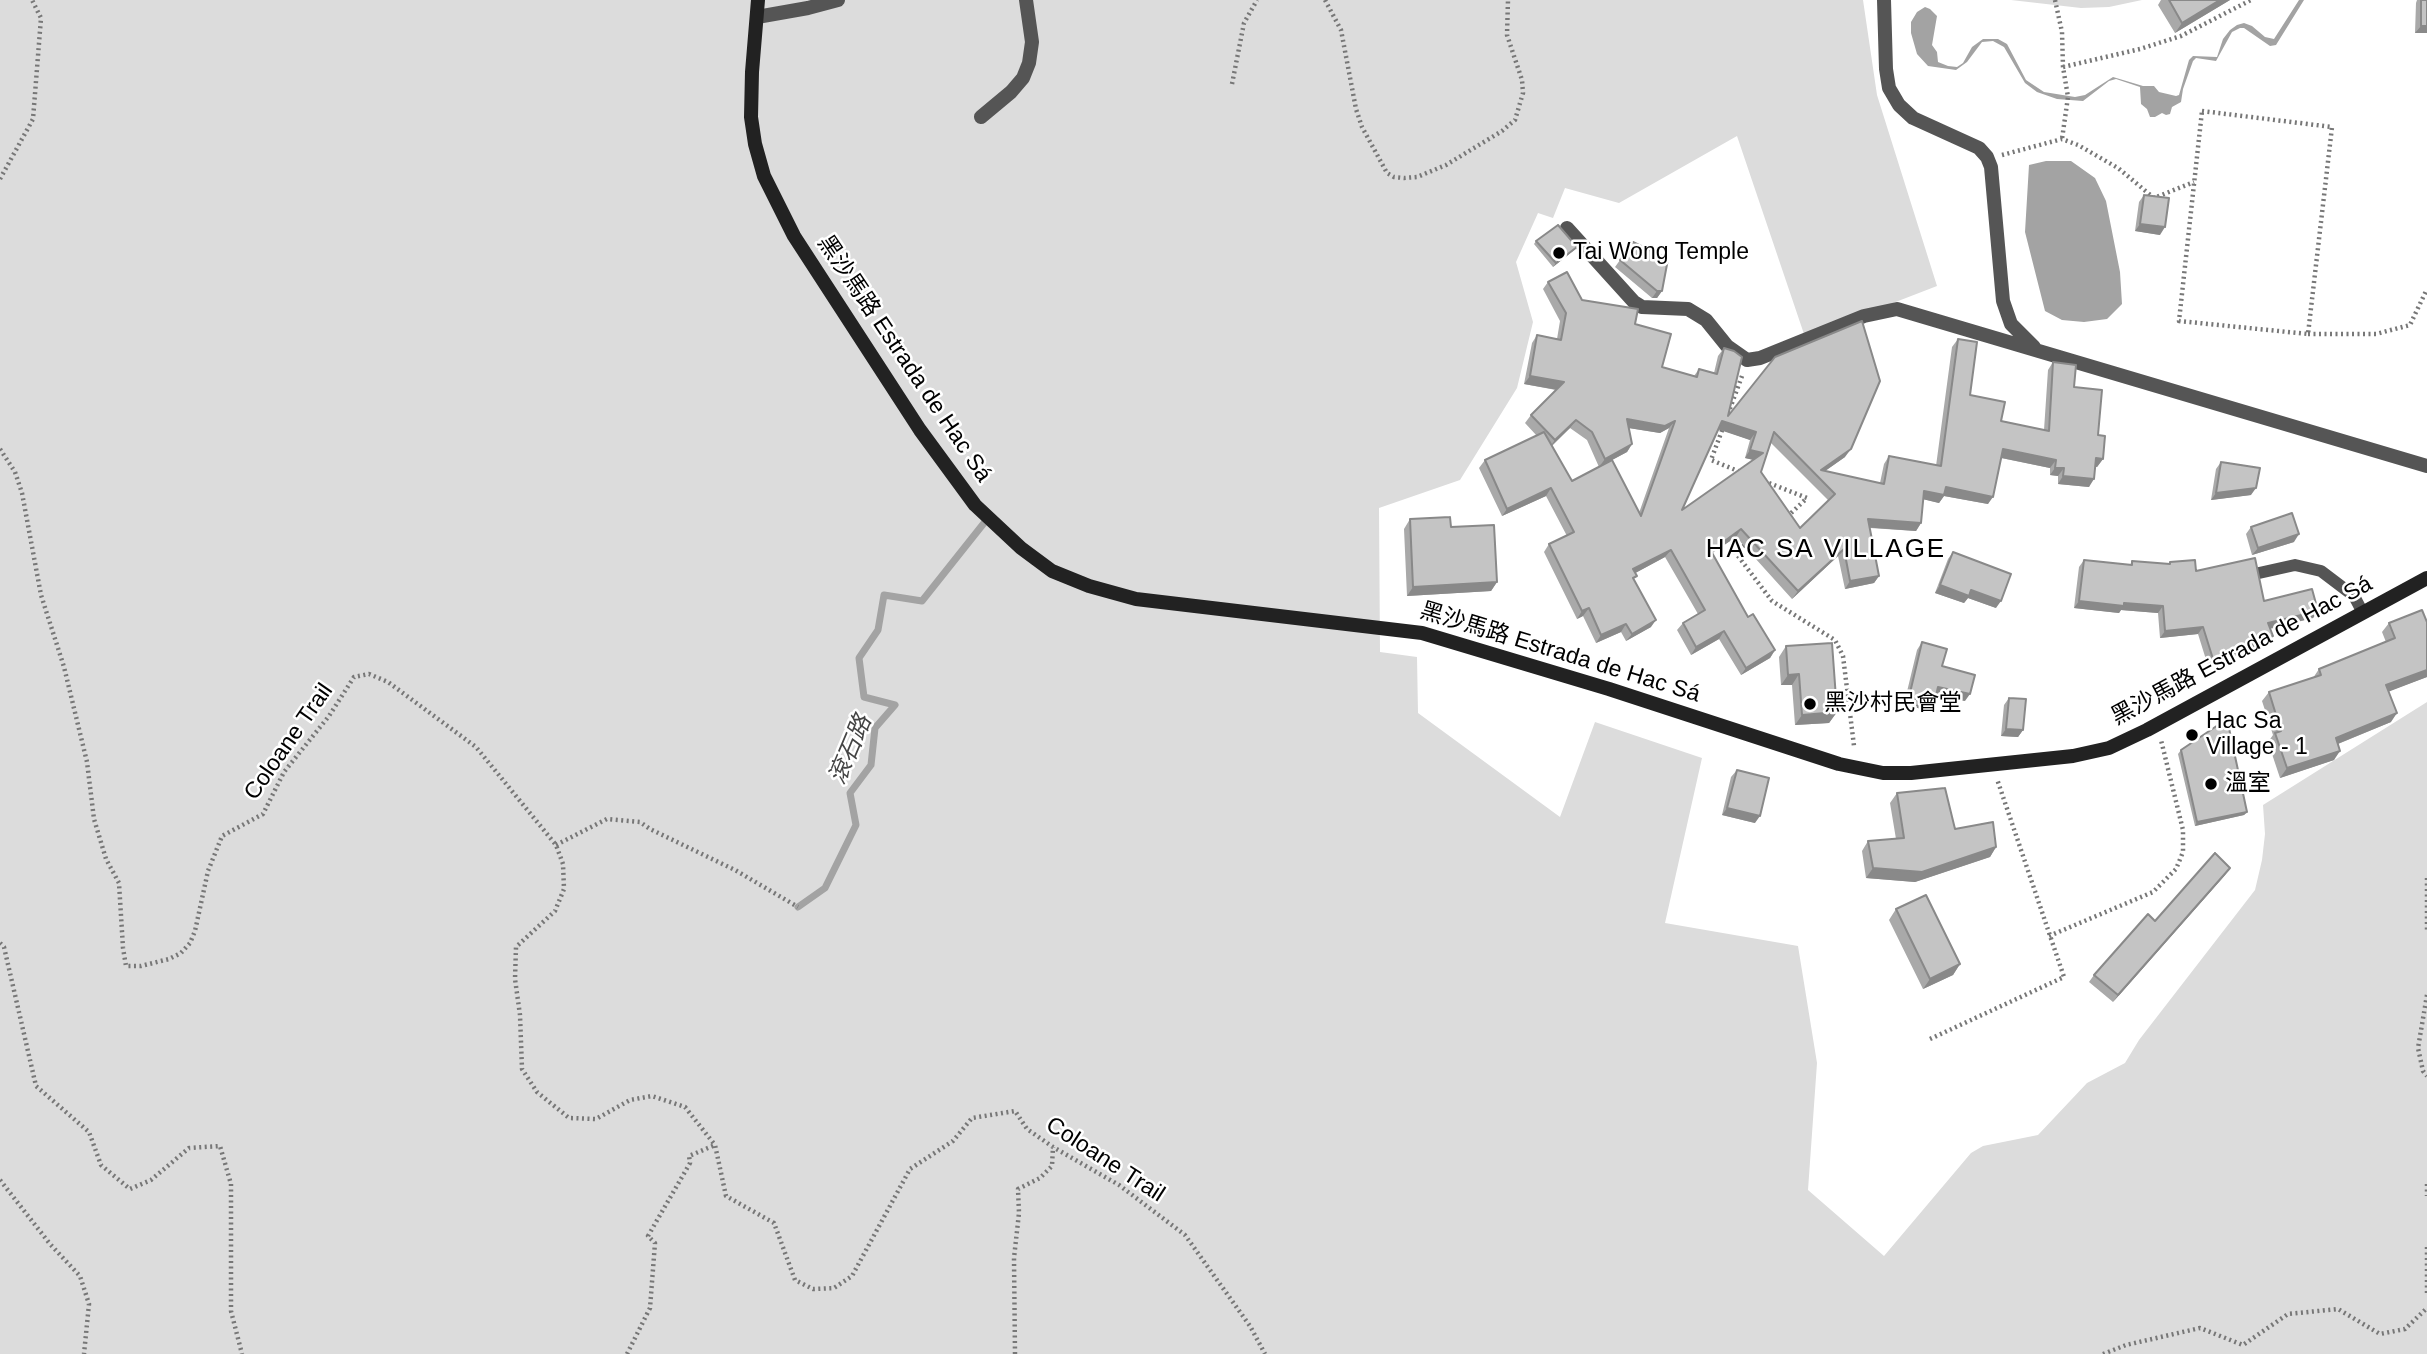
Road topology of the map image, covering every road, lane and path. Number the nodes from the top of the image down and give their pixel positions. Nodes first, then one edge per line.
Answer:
1 (32, 0) edge
2 (758, 0) edge
3 (838, 0) edge
4 (1026, 0) edge
5 (1257, 0) edge
6 (1325, 0) edge
7 (1508, 0) edge
8 (1884, 0) edge
9 (2055, 0) edge
10 (2251, 0) edge
11 (808, 4) edge
12 (757, 17) junction
13 (2063, 67) junction
14 (1232, 84) dead end
15 (981, 117) dead end
16 (2063, 139) junction
17 (1989, 161) junction
18 (0, 179) edge
19 (2194, 182) junction
20 (1567, 228) dead end
21 (2427, 289) edge
22 (2308, 334) junction
23 (2038, 350) junction
24 (1747, 360) junction
25 (0, 449) edge
26 (2427, 466) edge
27 (1747, 474) edge
28 (1759, 479) edge
29 (1786, 518) edge
30 (1755, 538) edge
31 (2259, 573) edge
32 (2427, 578) edge
33 (2363, 613) junction
34 (2157, 725) junction
35 (1854, 746) dead end
36 (1992, 764) junction
37 (556, 845) junction
38 (2427, 878) edge
39 (798, 907) dead end
40 (2427, 930) edge
41 (2049, 936) junction
42 (0, 943) edge
43 (2427, 995) edge
44 (1930, 1039) dead end
45 (2427, 1076) edge
46 (716, 1145) junction
47 (1053, 1147) junction
48 (0, 1180) edge
49 (2427, 1184) edge
50 (2427, 1196) edge
51 (2427, 1247) edge
52 (2427, 1294) edge
53 (2427, 1308) edge
54 (84, 1354) edge
55 (242, 1354) edge
56 (627, 1354) edge
57 (1015, 1354) edge
58 (1265, 1354) edge
59 (2103, 1354) edge

1 - 18 path
2 - 12 main road, 黑沙馬路 Estrada de Hac Sá
3 - 11 street
4 - 15 street
5 - 14 path
6 - 7 path
8 - 17 street
9 - 13 path
10 - 13 path
11 - 12 street
12 - 36 main road, 黑沙馬路 Estrada de Hac Sá
13 - 16 path
16 - 17 path
16 - 19 path
17 - 23 street
19 - 22 path
19 - 22 path
20 - 24 street
21 - 22 path
23 - 24 street
23 - 26 street
24 - 27 path
25 - 37 path, Coloane Trail
28 - 29 path
30 - 35 path
31 - 33 lane
32 - 33 main road, 黑沙馬路 Estrada de Hac Sá
33 - 34 main road, 黑沙馬路 Estrada de Hac Sá
34 - 36 main road, 黑沙馬路 Estrada de Hac Sá
34 - 41 path
36 - 41 path
37 - 39 path
37 - 46 path, Coloane Trail
38 - 40 path
41 - 44 path
42 - 55 path
43 - 45 path
46 - 47 path, Coloane Trail
46 - 56 path
47 - 57 path
47 - 58 path, Coloane Trail
48 - 54 path
49 - 50 path
51 - 52 path
53 - 59 path

